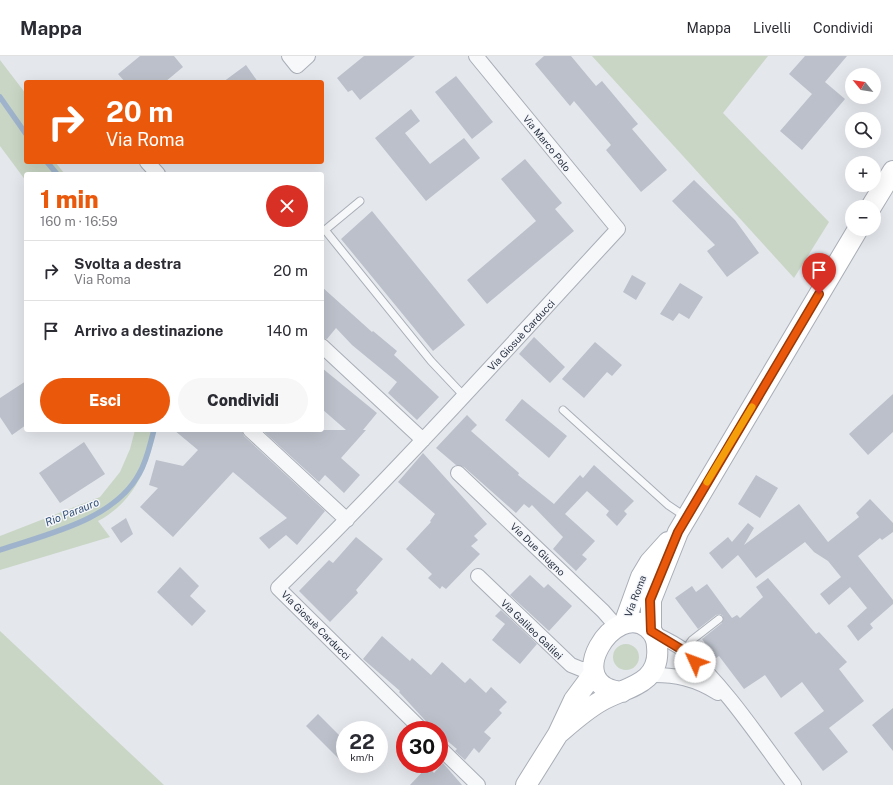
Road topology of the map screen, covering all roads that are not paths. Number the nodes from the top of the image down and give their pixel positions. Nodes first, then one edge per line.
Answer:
1 (289, 56) edge
2 (308, 56) edge
3 (476, 56) edge
4 (149, 164) edge
5 (893, 171) edge
6 (156, 172) edge
7 (876, 200) edge
8 (360, 201) dead end
9 (618, 229) joint
10 (854, 236) edge
11 (324, 348) edge
12 (464, 396) junction
13 (563, 410) dead end
14 (252, 432) edge
15 (423, 440) junction
16 (458, 473) dead end
17 (347, 520) junction
18 (682, 524) junction
19 (478, 576) dead end
20 (719, 619) dead end
21 (621, 625) junction
22 (652, 632) junction
23 (684, 651) junction
24 (594, 671) junction
25 (649, 675) junction
26 (674, 675) junction
27 (622, 692) junction
28 (727, 699) junction
29 (413, 721) edge
30 (558, 734) junction
31 (448, 756) edge
32 (478, 785) edge
33 (526, 785) edge
34 (794, 785) edge

1 - 2 street
3 - 9 street, Via Marco Polo
4 - 6 street
5 - 7 street
8 - 12 lane
9 - 12 street, Via Giosuè Carducci
10 - 18 street, Via Roma
11 - 15 street
12 - 15 street, Via Giosuè Carducci
13 - 18 lane
14 - 17 street
15 - 17 street, Via Giosuè Carducci
16 - 21 street, Via Due Giugno
17 - 29 street, Via Giosuè Carducci
18 - 21 street, Via Roma
18 - 22 street, Via Roma
19 - 24 street, Via Galileo Galilei
20 - 23 lane
21 - 22 street, Via Roma
21 - 24 street, Via Roma
22 - 23 street
22 - 25 street, Via Roma
23 - 26 street
23 - 28 street
24 - 27 street
24 - 30 street, Via Roma
25 - 26 street
25 - 27 street, Via Roma
26 - 28 street
27 - 30 street, Via Roma
28 - 34 street
30 - 33 street, Via Roma
31 - 32 street

